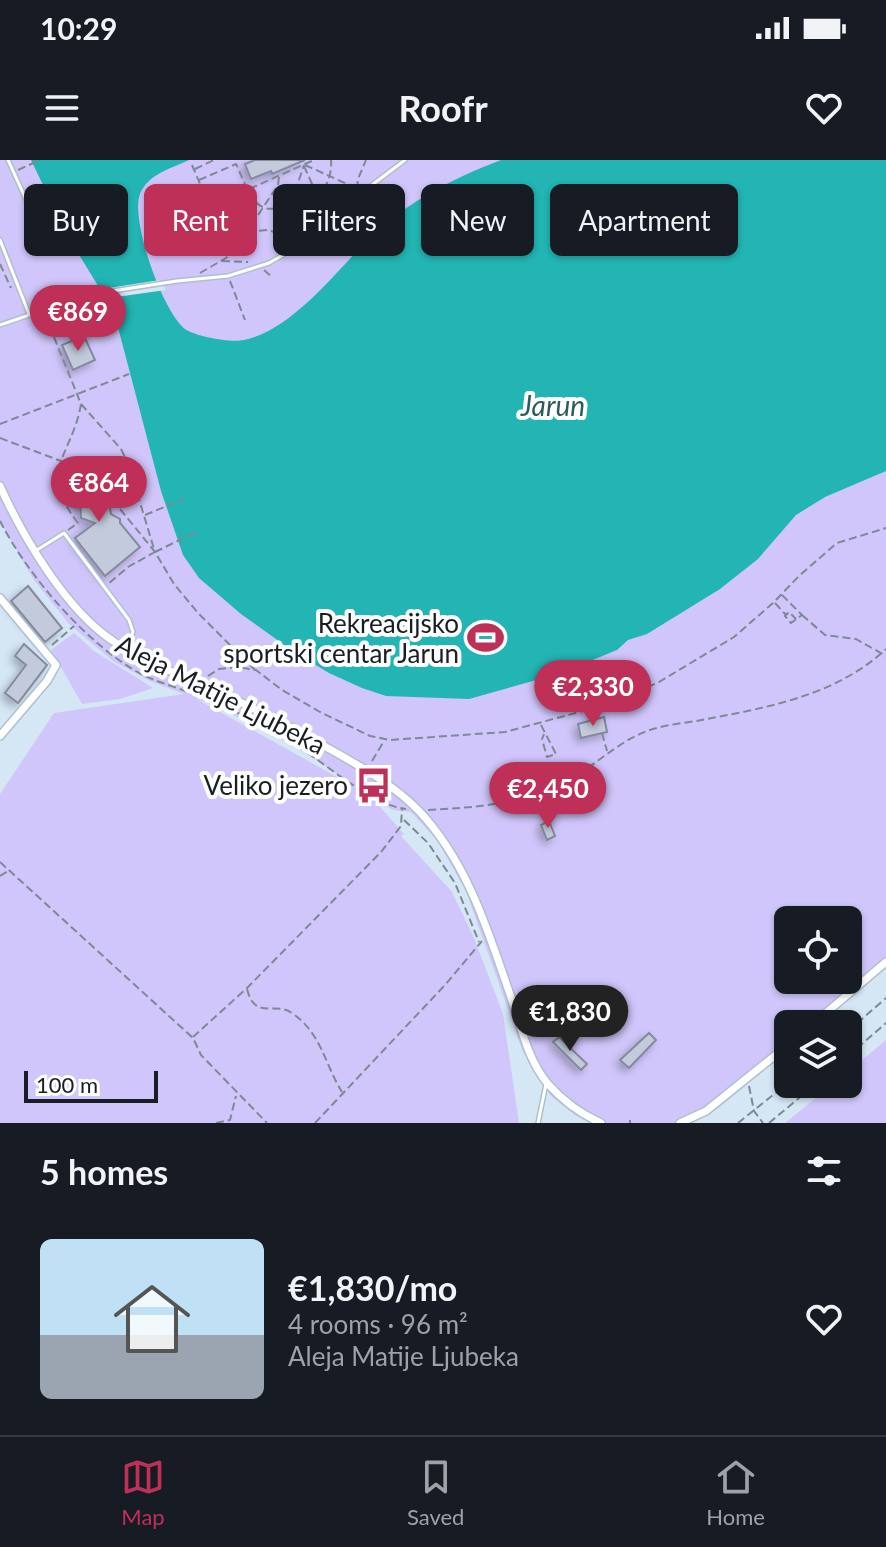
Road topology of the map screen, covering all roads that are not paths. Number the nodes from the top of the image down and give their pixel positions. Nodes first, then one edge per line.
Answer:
1 (8, 160) edge
2 (405, 160) edge
3 (24, 195) edge
4 (0, 240) edge
5 (29, 314) junction
6 (0, 325) edge
7 (0, 486) edge
8 (34, 552) junction
9 (0, 598) edge
10 (126, 649) junction
11 (0, 736) edge
12 (886, 962) edge
13 (829, 1010) edge
14 (774, 1057) edge
15 (546, 1082) junction
16 (538, 1123) edge
17 (601, 1123) edge
18 (680, 1123) edge

1 - 3 lane
2 - 5 lane
4 - 5 lane
5 - 6 lane
7 - 8 street, Aleja Matije Ljubeka
8 - 10 street, Aleja Matije Ljubeka
8 - 10 lane
9 - 11 street
10 - 15 street, Aleja Matije Ljubeka
12 - 13 street
14 - 18 street
15 - 16 lane
15 - 17 street, Aleja Matije Ljubeka

